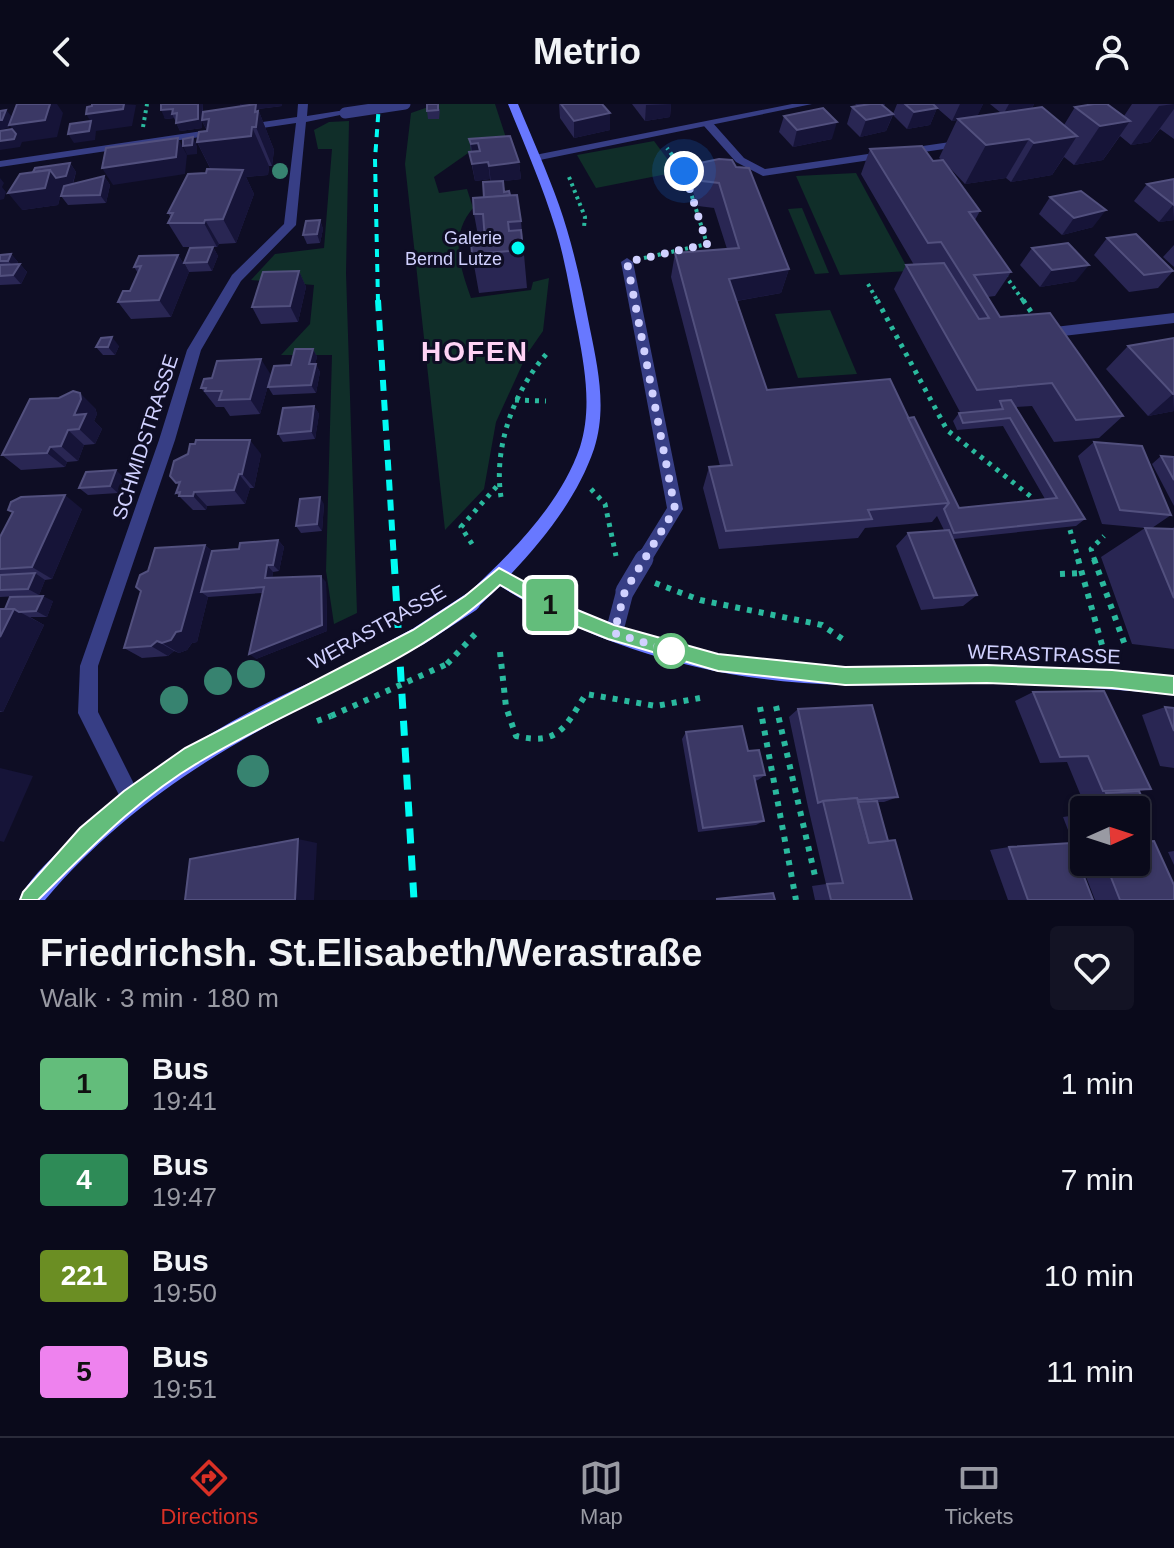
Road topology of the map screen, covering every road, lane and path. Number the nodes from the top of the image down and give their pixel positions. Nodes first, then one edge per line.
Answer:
1 (405, 104) edge
2 (513, 104) edge
3 (807, 104) edge
4 (302, 112) edge
5 (708, 124) junction
6 (656, 134) junction
7 (978, 141) edge
8 (535, 158) junction
9 (0, 164) edge
10 (627, 262) joint
11 (1000, 268) edge
12 (868, 284) dead end
13 (1174, 318) edge
14 (1046, 333) joint
15 (549, 351) dead end
16 (514, 400) junction
17 (546, 401) dead end
18 (499, 484) junction
19 (591, 488) dead end
20 (501, 497) dead end
21 (1034, 499) edge
22 (1070, 530) edge
23 (1104, 536) dead end
24 (472, 544) dead end
25 (618, 560) dead end
26 (1082, 573) junction
27 (1060, 574) dead end
28 (499, 576) junction
29 (641, 577) dead end
30 (614, 633) junction
31 (844, 640) dead end
32 (1102, 645) dead end
33 (1126, 648) dead end
34 (500, 652) dead end
35 (447, 664) dead end
36 (1174, 686) edge
37 (700, 698) dead end
38 (776, 706) dead end
39 (760, 707) dead end
40 (311, 723) dead end
41 (131, 798) junction
42 (815, 876) dead end
43 (30, 900) edge
44 (796, 900) edge

1 - 4 street, bridge
2 - 8 main road
3 - 5 street
4 - 9 street
4 - 41 street, SCHMIDSTRASSE
5 - 6 street
5 - 7 street
6 - 8 street
6 - 10 path
8 - 28 main road
10 - 30 street, bridge
11 - 14 path
12 - 21 path
13 - 14 street
15 - 16 path
16 - 17 path
16 - 18 path
18 - 20 path
18 - 24 path
19 - 25 path
22 - 26 path
23 - 33 path
26 - 27 path
26 - 32 path
28 - 30 main road, WERASTRASSE
28 - 41 main road, WERASTRASSE, bridge
29 - 31 path
30 - 36 main road, WERASTRASSE
34 - 37 path
35 - 40 path, bridge
38 - 42 path
39 - 44 path
41 - 43 main road, WERASTRASSE

